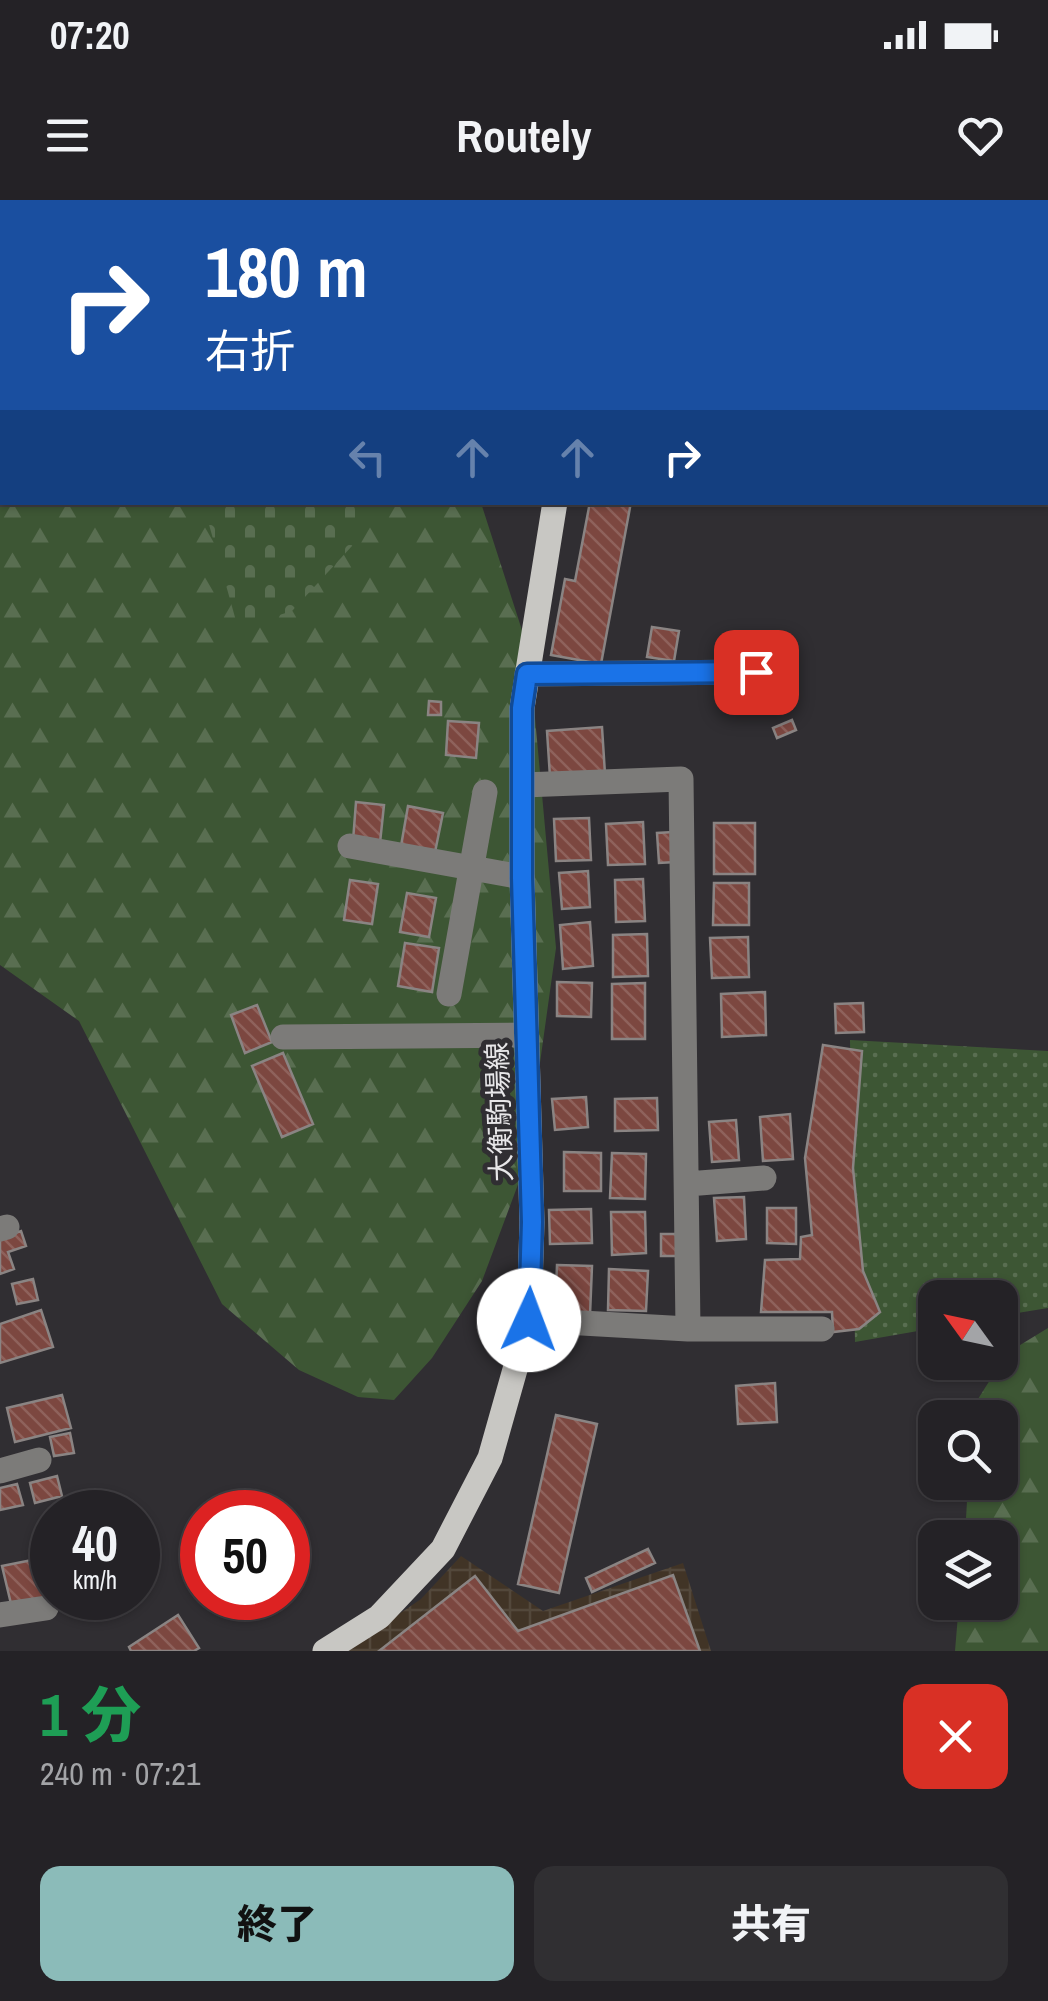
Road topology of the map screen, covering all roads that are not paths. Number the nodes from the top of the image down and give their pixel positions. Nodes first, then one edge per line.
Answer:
1 (555, 505) edge
2 (756, 672) dead end
3 (527, 674) junction
4 (523, 785) junction
5 (485, 792) dead end
6 (350, 846) dead end
7 (472, 868) junction
8 (522, 878) junction
9 (449, 994) dead end
10 (526, 1035) junction
11 (283, 1037) dead end
12 (764, 1178) dead end
13 (687, 1184) junction
14 (529, 1320) junction
15 (688, 1329) junction
16 (822, 1329) dead end
17 (39, 1460) dead end
18 (0, 1471) edge
19 (30, 1610) edge
20 (0, 1615) edge
21 (325, 1651) edge

1 - 3 main road, 大衡駒場線
2 - 3 street
3 - 4 main road, 大衡駒場線
4 - 8 main road, 大衡駒場線
4 - 13 street
5 - 7 street
6 - 7 street
7 - 8 street
7 - 9 street
8 - 10 main road, 大衡駒場線
10 - 11 street
10 - 14 main road, 大衡駒場線
12 - 13 street
13 - 15 street
14 - 15 street
14 - 21 main road, 大衡駒場線
15 - 16 street
17 - 18 street
19 - 20 street

